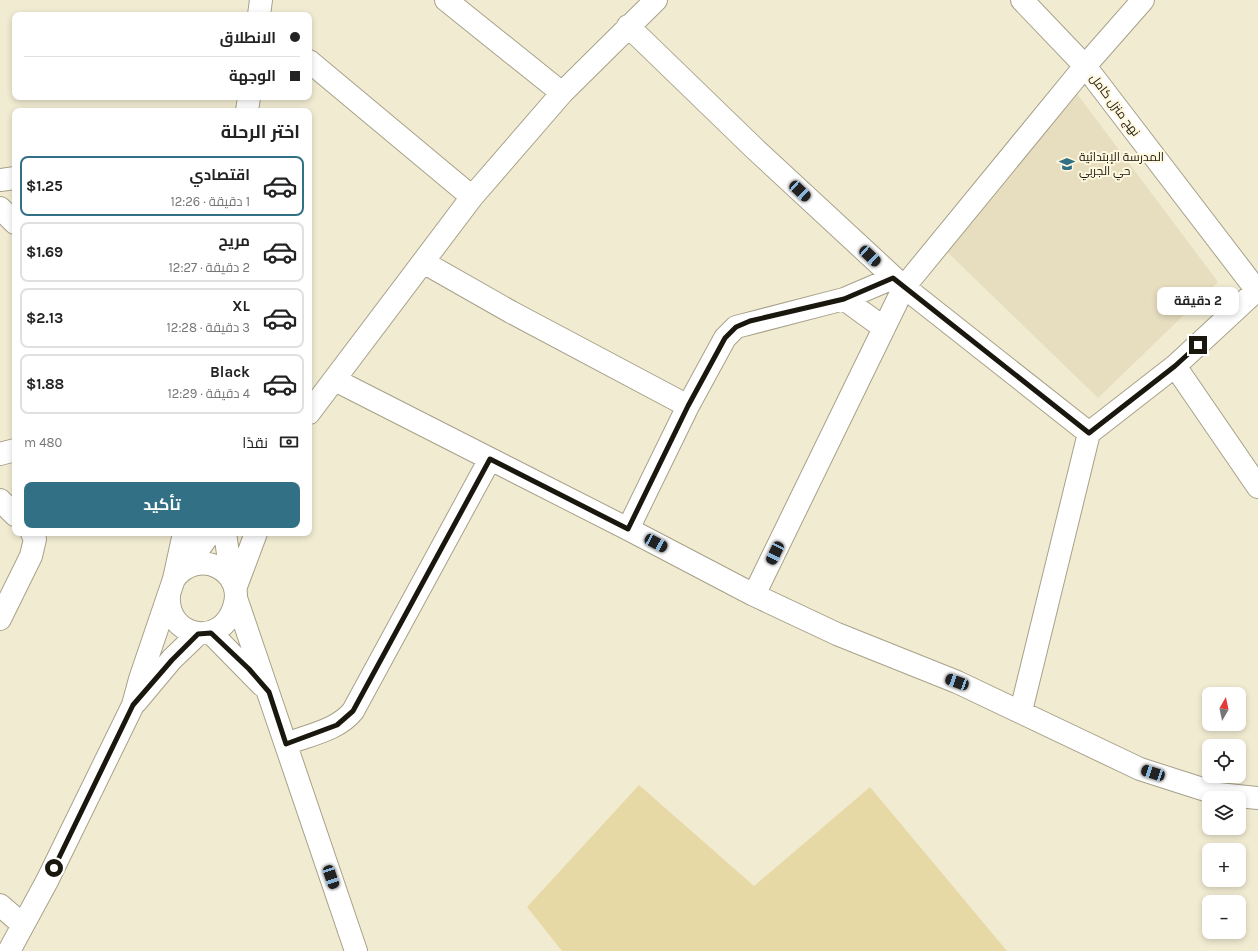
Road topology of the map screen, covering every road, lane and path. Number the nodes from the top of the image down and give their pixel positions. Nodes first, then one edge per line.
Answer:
1 (261, 0) edge
2 (446, 0) edge
3 (656, 0) edge
4 (1022, 0) edge
5 (1143, 0) edge
6 (259, 12) edge
7 (628, 26) junction
8 (312, 64) edge
9 (1085, 66) junction
10 (562, 93) junction
11 (12, 178) edge
12 (0, 180) edge
13 (472, 197) junction
14 (0, 208) edge
15 (12, 221) edge
16 (423, 262) junction
17 (899, 282) junction
18 (1258, 291) edge
19 (844, 299) junction
20 (884, 328) junction
21 (1175, 366) junction
22 (335, 380) junction
23 (688, 406) junction
24 (312, 409) edge
25 (1089, 433) junction
26 (12, 451) edge
27 (0, 454) edge
28 (490, 459) junction
29 (1258, 487) edge
30 (0, 500) edge
31 (12, 512) edge
32 (628, 529) junction
33 (34, 536) edge
34 (184, 536) edge
35 (208, 536) edge
36 (225, 536) edge
37 (255, 536) edge
38 (176, 581) junction
39 (234, 589) junction
40 (754, 595) junction
41 (0, 619) edge
42 (204, 634) junction
43 (269, 692) junction
44 (133, 705) junction
45 (1021, 711) junction
46 (286, 744) junction
47 (1258, 798) edge
48 (0, 905) edge
49 (23, 925) junction
50 (9, 951) edge
51 (356, 951) edge

1 - 6 street
2 - 10 street
3 - 7 street
4 - 9 street, نهج منزل كامل
5 - 9 street
7 - 10 street
7 - 17 street
8 - 13 street
9 - 17 street
9 - 18 street, نهج منزل كامل
10 - 13 street
11 - 12 street
13 - 16 street
14 - 15 street
16 - 22 street
16 - 23 street
17 - 19 street
17 - 20 street
17 - 25 street
18 - 21 street
19 - 20 street
19 - 23 street
20 - 40 street
21 - 25 street
21 - 29 street
22 - 24 street
22 - 28 street
23 - 32 street
25 - 45 street
26 - 27 street
28 - 32 street
28 - 46 street
30 - 31 street
32 - 40 street
33 - 41 street
34 - 38 street
35 - 38 street
36 - 39 street
37 - 39 street
38 - 39 street
38 - 42 street
38 - 44 street
39 - 42 street
39 - 43 street
40 - 45 street
42 - 43 street
42 - 44 street
43 - 46 street
44 - 49 street
45 - 47 street
46 - 51 street
48 - 49 street
49 - 50 street

